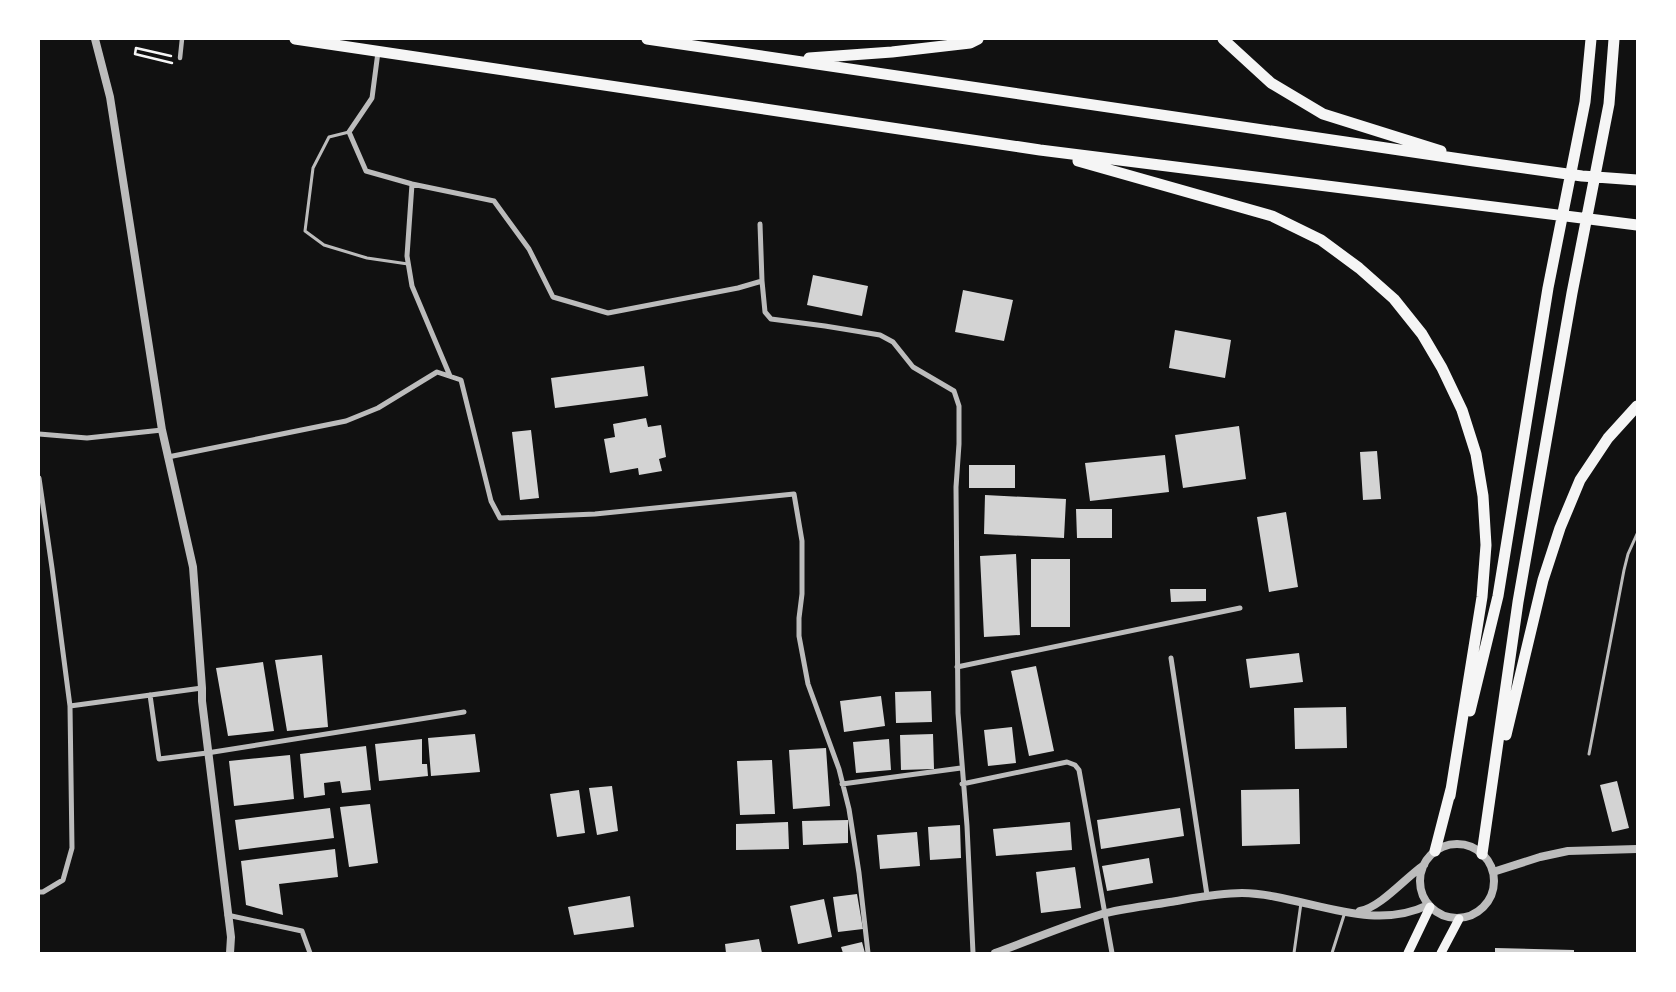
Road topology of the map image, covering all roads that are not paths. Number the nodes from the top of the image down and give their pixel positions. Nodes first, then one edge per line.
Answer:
1 (95, 39) edge
2 (182, 39) edge
3 (295, 39) edge
4 (647, 39) edge
5 (978, 39) edge
6 (1223, 39) edge
7 (1591, 39) edge
8 (1614, 39) edge
9 (378, 51) junction
10 (180, 58) road end
11 (787, 60) junction
12 (349, 132) junction
13 (1040, 150) junction
14 (1474, 162) junction
15 (1637, 180) edge
16 (412, 184) junction
17 (760, 224) dead end
18 (1637, 225) edge
19 (409, 264) junction
20 (762, 281) junction
21 (450, 376) junction
22 (1637, 406) edge
23 (162, 430) junction
24 (39, 434) edge
25 (168, 457) junction
26 (39, 478) edge
27 (1637, 534) edge
28 (1240, 608) dead end
29 (1171, 658) dead end
30 (957, 667) junction
31 (202, 688) junction
32 (150, 695) junction
33 (70, 706) junction
34 (464, 712) dead end
35 (208, 753) junction
36 (1588, 754) dead end
37 (961, 768) junction
38 (842, 784) junction
39 (962, 784) junction
40 (1450, 796) junction
41 (1491, 800) junction
42 (1637, 849) edge
43 (1435, 851) junction
44 (1482, 854) junction
45 (1424, 864) junction
46 (1493, 872) junction
47 (39, 892) edge
48 (1207, 895) junction
49 (1301, 902) junction
50 (1429, 906) junction
51 (1348, 912) junction
52 (1104, 914) junction
53 (227, 915) junction
54 (1459, 919) junction
55 (230, 953) edge
56 (310, 953) edge
57 (868, 953) edge
58 (973, 953) edge
59 (995, 953) edge
60 (1112, 953) edge
61 (1294, 953) edge
62 (1332, 953) edge
63 (1408, 953) edge
64 (1441, 953) edge

1 - 23 street
2 - 10 street
3 - 9 highway
4 - 11 highway
5 - 11 highway
6 - 14 highway
7 - 40 highway
8 - 41 highway
9 - 12 street
9 - 13 highway
11 - 14 highway
12 - 16 street
12 - 19 lane
13 - 18 highway
13 - 40 highway
14 - 15 highway
16 - 19 street
16 - 20 street
17 - 20 street
19 - 21 street
20 - 30 street
21 - 25 street
21 - 38 street
22 - 41 highway
23 - 24 street
23 - 25 street
25 - 31 street
26 - 33 street
27 - 36 lane
28 - 30 street
29 - 48 street
30 - 37 street
31 - 32 street
31 - 35 street
32 - 33 street
32 - 35 street
33 - 47 street
34 - 35 street
35 - 53 street
37 - 38 street
37 - 39 street
38 - 57 street
39 - 52 street
39 - 58 street
40 - 43 highway
41 - 44 highway
42 - 46 street
43 - 44 street
43 - 45 street
44 - 46 street
45 - 50 street
45 - 51 street
46 - 54 street
48 - 49 street
48 - 52 street
49 - 51 street
49 - 61 lane
50 - 51 street
50 - 54 street
50 - 63 main road
51 - 62 lane
52 - 59 street
52 - 60 street
53 - 55 street
53 - 56 street
54 - 64 main road

